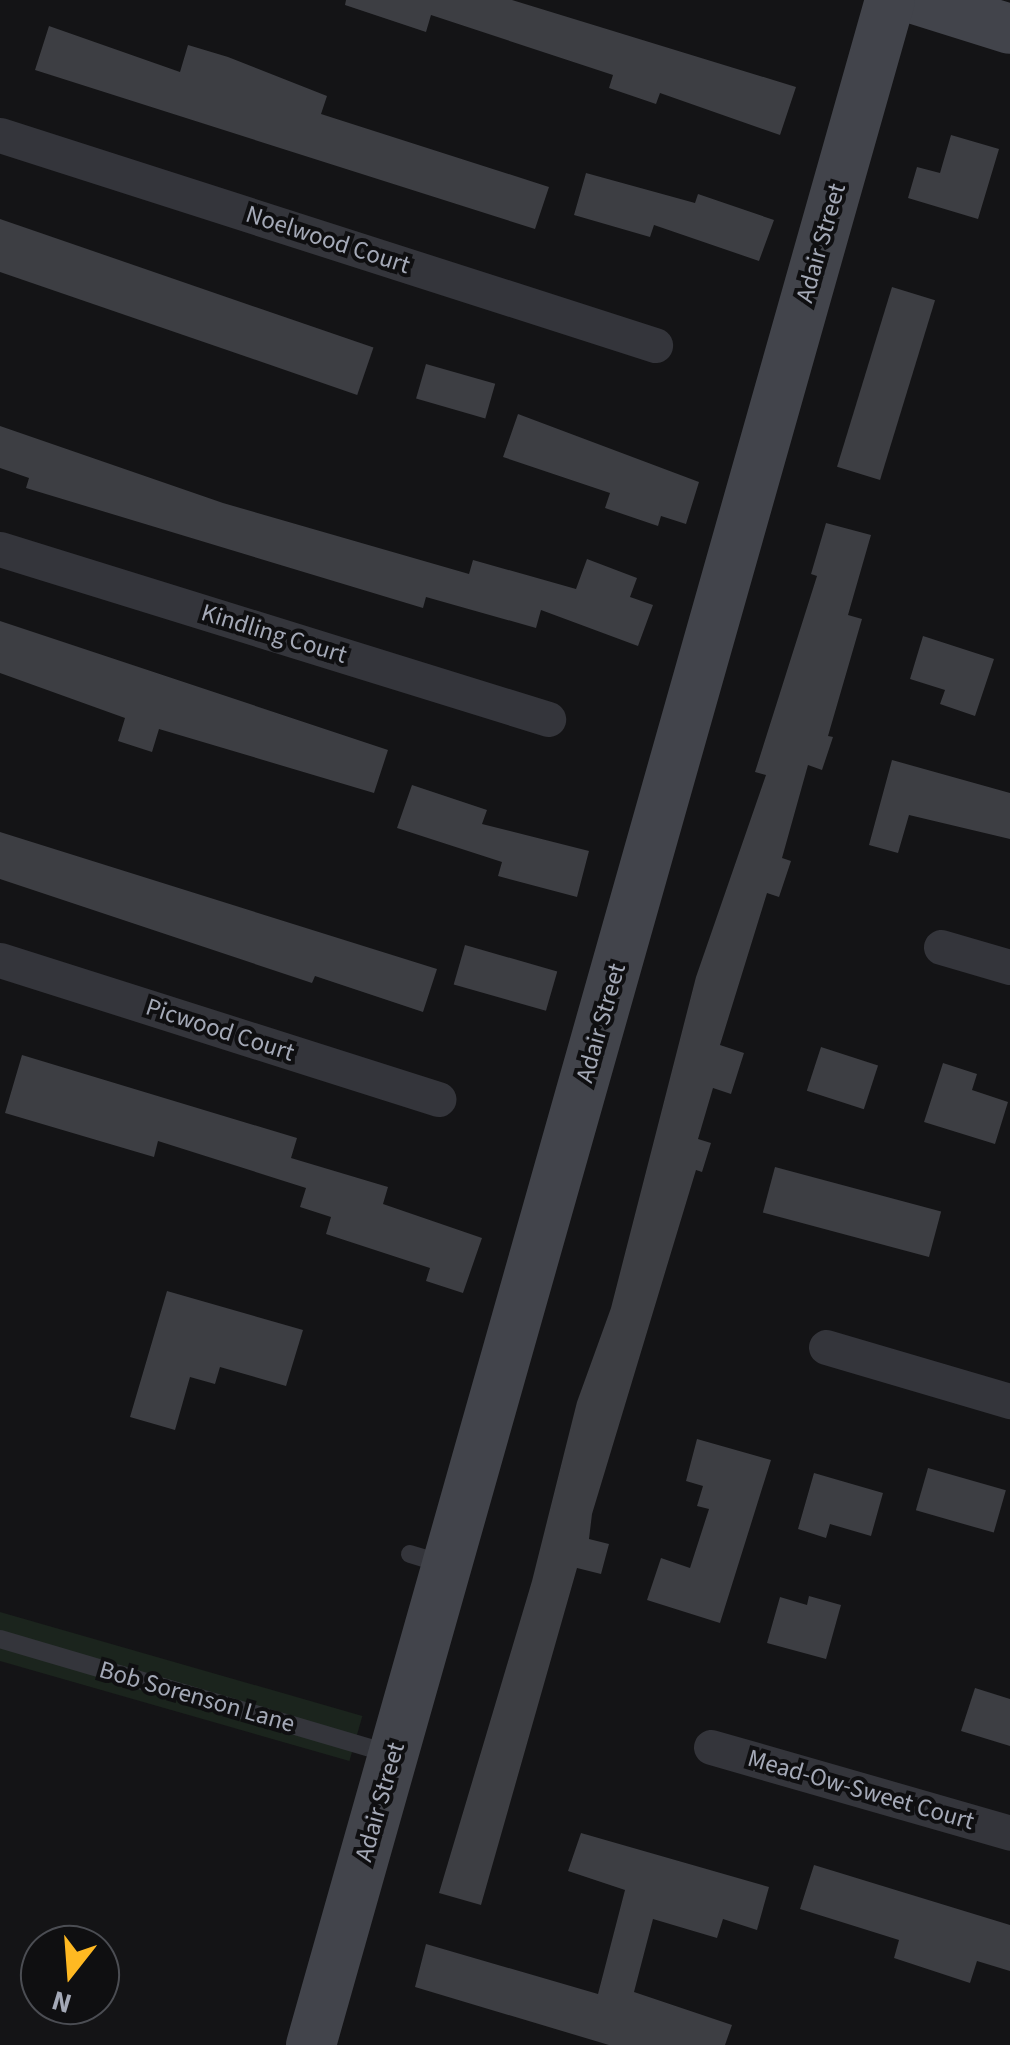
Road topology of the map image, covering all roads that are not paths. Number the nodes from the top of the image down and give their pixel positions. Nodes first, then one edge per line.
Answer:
1 (890, 0) edge
2 (917, 0) edge
3 (1010, 28) edge
4 (0, 135) edge
5 (655, 344) dead end
6 (0, 549) edge
7 (548, 719) dead end
8 (941, 947) dead end
9 (0, 960) edge
10 (1010, 967) edge
11 (439, 1099) dead end
12 (826, 1347) dead end
13 (1010, 1401) edge
14 (0, 1639) edge
15 (712, 1747) dead end
16 (394, 1754) junction
17 (1010, 1833) edge
18 (320, 2043) edge

1 - 16 street, Adair Street
2 - 3 street
4 - 5 street, Noelwood Court
6 - 7 street, Kindling Court
8 - 10 street
9 - 11 street, Picwood Court
12 - 13 street
14 - 16 lane, Bob Sorenson Lane
15 - 17 street, Mead-Ow-Sweet Court
16 - 18 street, Adair Street

